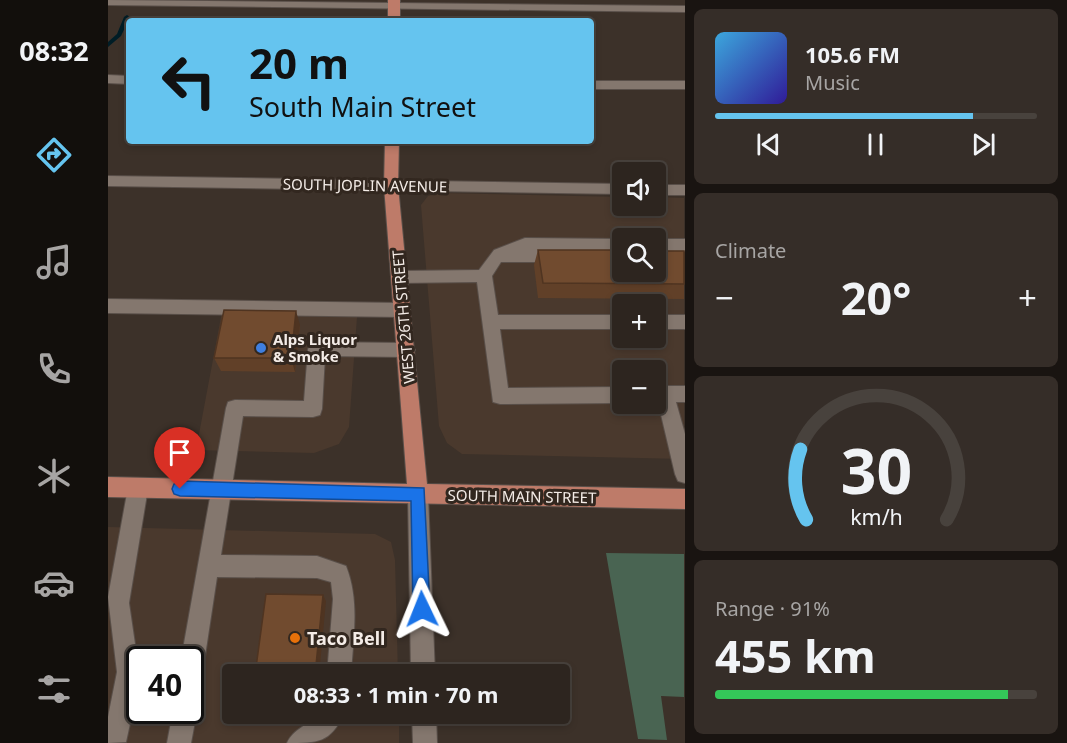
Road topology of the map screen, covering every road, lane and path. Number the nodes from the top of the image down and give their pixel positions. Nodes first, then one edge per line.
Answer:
1 (108, 2) edge
2 (394, 3) edge
3 (511, 3) edge
4 (684, 9) edge
5 (108, 80) edge
6 (126, 80) edge
7 (594, 85) edge
8 (684, 85) edge
9 (392, 144) edge
10 (108, 181) edge
11 (391, 186) junction
12 (612, 189) edge
13 (666, 190) edge
14 (684, 190) edge
15 (612, 245) edge
16 (666, 245) edge
17 (684, 246) edge
18 (496, 256) junction
19 (612, 257) edge
20 (666, 257) edge
21 (684, 257) edge
22 (484, 276) junction
23 (399, 277) junction
24 (108, 306) edge
25 (402, 310) junction
26 (490, 322) junction
27 (612, 322) edge
28 (666, 322) edge
29 (684, 322) edge
30 (406, 350) junction
31 (666, 394) edge
32 (684, 394) edge
33 (612, 395) edge
34 (666, 414) edge
35 (684, 474) edge
36 (108, 487) edge
37 (138, 488) junction
38 (222, 489) junction
39 (418, 494) junction
40 (684, 499) edge
41 (209, 566) junction
42 (195, 646) edge
43 (340, 664) edge
44 (423, 664) edge
45 (183, 724) edge
46 (326, 724) edge
47 (424, 724) edge
48 (108, 738) edge
49 (179, 743) edge
50 (299, 743) edge
51 (425, 743) edge

1 - 2 street
2 - 3 street
3 - 4 street
5 - 6 street
7 - 8 street
9 - 11 main road, WEST 26TH STREET
10 - 11 street, SOUTH JOPLIN AVENUE
11 - 12 street, SOUTH JOPLIN AVENUE
11 - 23 main road, WEST 26TH STREET
13 - 14 street
15 - 18 street
16 - 17 street
18 - 19 street
18 - 22 street
20 - 21 street
22 - 23 street
22 - 26 street
23 - 25 main road, WEST 26TH STREET
24 - 25 street
25 - 30 main road, WEST 26TH STREET
26 - 27 street
26 - 33 street
28 - 29 street
30 - 38 street
30 - 39 main road, WEST 26TH STREET
31 - 32 street
34 - 35 street
36 - 37 main road, SOUTH MAIN STREET
37 - 38 main road, SOUTH MAIN STREET
37 - 48 street
38 - 39 main road, SOUTH MAIN STREET
38 - 41 street
39 - 40 main road, SOUTH MAIN STREET
39 - 44 street
41 - 42 street
41 - 43 street
45 - 49 street
46 - 50 street
47 - 51 street

